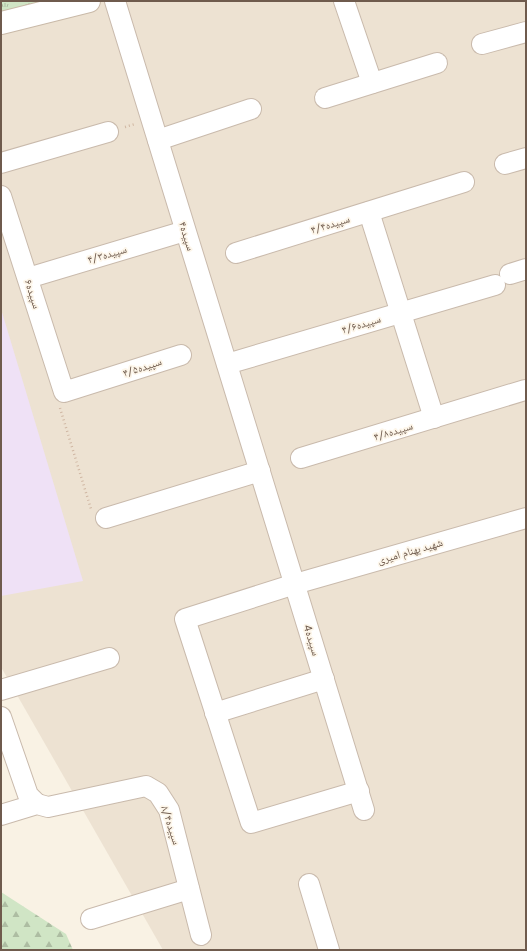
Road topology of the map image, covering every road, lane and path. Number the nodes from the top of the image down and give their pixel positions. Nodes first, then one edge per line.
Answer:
1 (89, 1) edge
2 (115, 1) edge
3 (344, 1) edge
4 (1, 23) edge
5 (526, 32) edge
6 (482, 44) dead end
7 (437, 63) dead end
8 (372, 83) junction
9 (325, 98) dead end
10 (251, 109) dead end
11 (151, 119) junction
12 (108, 132) joint
13 (158, 140) junction
14 (526, 158) edge
15 (1, 163) edge
16 (505, 164) dead end
17 (464, 182) dead end
18 (1, 196) edge
19 (369, 212) junction
20 (186, 231) junction
21 (236, 253) dead end
22 (510, 276) edge
23 (28, 278) junction
24 (401, 312) junction
25 (181, 355) dead end
26 (227, 364) junction
27 (525, 390) edge
28 (64, 392) junction
29 (434, 418) junction
30 (301, 458) dead end
31 (260, 471) junction
32 (106, 518) joint
33 (526, 518) edge
34 (295, 584) junction
35 (109, 658) dead end
36 (324, 679) junction
37 (1, 690) edge
38 (215, 713) junction
39 (1, 717) edge
40 (36, 804) junction
41 (1, 815) edge
42 (309, 884) dead end
43 (189, 889) junction
44 (91, 919) dead end
45 (201, 935) dead end
46 (329, 950) edge

1 - 4 main road
2 - 11 street, سپیده۴
3 - 8 street
5 - 6 street
7 - 8 street
8 - 9 street
10 - 13 street
11 - 12 path
11 - 13 street, سپیده۴
12 - 15 street
13 - 20 street, سپیده۴
14 - 16 street
17 - 19 street, سپیده۴/۴
18 - 23 street, سپیده۶
19 - 21 street, سپیده۴/۴
19 - 24 street
20 - 23 street, سپیده۴/۳
20 - 26 street, سپیده۴
22 - 24 street, سپیده۴/۶
23 - 28 street, سپیده۶
24 - 26 street, سپیده۴/۶
24 - 29 street
25 - 28 street, سپیده۴/۵
26 - 31 street, سپیده۴
27 - 29 street, سپیده۴/۸
28 - 32 path
29 - 30 street, سپیده۴/۸
31 - 32 street
31 - 34 street, 4سپیده
33 - 34 street, شهید بهنام امیری
34 - 36 street, 4سپیده
34 - 38 street, شهید بهنام امیری
35 - 37 street
36 - 38 street
36 - 38 street, 4سپیده
39 - 40 street
40 - 41 street, سپیده۸/۴
40 - 43 street, سپیده۸/۴
42 - 46 street
43 - 44 street
43 - 45 street, سپیده۸/۴

